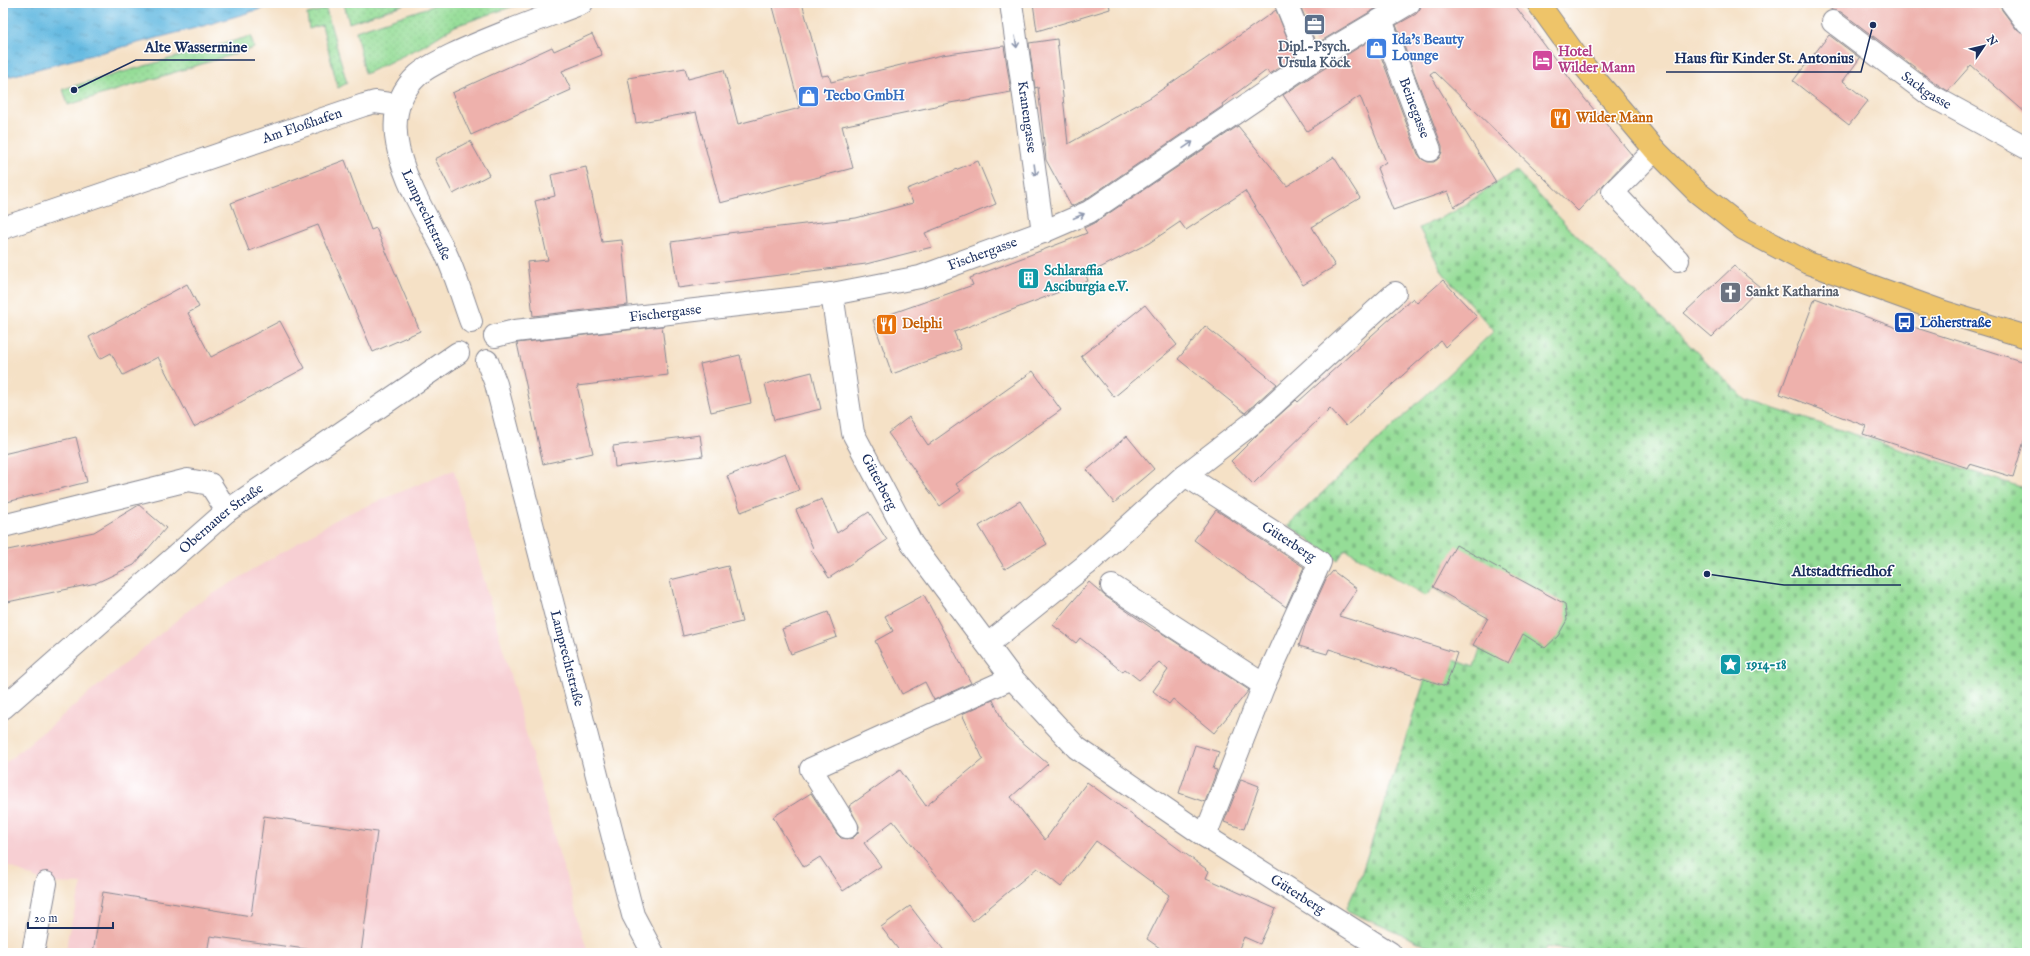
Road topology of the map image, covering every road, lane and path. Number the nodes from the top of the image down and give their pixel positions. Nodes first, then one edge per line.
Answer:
1 (582, 3) edge
2 (1011, 3) edge
3 (1286, 3) edge
4 (1538, 3) edge
5 (2012, 3) edge
6 (1401, 5) edge
7 (1381, 20) junction
8 (1833, 22) dead end
9 (2027, 23) edge
10 (1310, 62) junction
11 (398, 105) junction
12 (2027, 148) edge
13 (1430, 150) dead end
14 (1656, 150) junction
15 (3, 228) edge
16 (1043, 232) junction
17 (1678, 260) dead end
18 (1395, 293) dead end
19 (832, 294) junction
20 (471, 322) junction
21 (496, 336) junction
22 (2027, 337) edge
23 (458, 353) junction
24 (487, 361) junction
25 (1185, 475) junction
26 (227, 511) junction
27 (3, 526) edge
28 (1112, 586) dead end
29 (988, 644) junction
30 (1012, 678) junction
31 (1264, 685) junction
32 (3, 708) edge
33 (847, 827) dead end
34 (1205, 836) junction
35 (46, 883) dead end
36 (33, 953) edge
37 (653, 953) edge
38 (1390, 953) edge

1 - 11 street
2 -> 16 street, Kranengasse
3 - 10 street
4 - 14 main road
5 - 9 street
6 - 7 street, Fischergasse
7 - 10 street, Fischergasse
7 - 13 street, Beinegasse
8 - 12 street, Sackgasse
16 -> 10 street, Fischergasse
11 - 15 street, Am Floßhafen
11 - 20 street, Lamprechtstraße
14 - 17 street
14 - 22 main road
16 - 19 street, Fischergasse
18 - 25 street
19 - 21 street, Fischergasse
19 - 29 street, Güterberg
20 - 21 street
20 - 23 street
21 - 24 street
23 - 24 street
23 - 26 street, Obernauer Straße
24 - 37 street, Lamprechtstraße
25 - 29 street
25 - 31 street, Güterberg
26 - 27 street
26 - 32 street, Obernauer Straße
28 - 31 street
29 - 30 street, Güterberg
30 - 33 street
30 - 34 street, Güterberg
31 - 34 street, Güterberg
34 - 38 street, Güterberg
35 - 36 street

